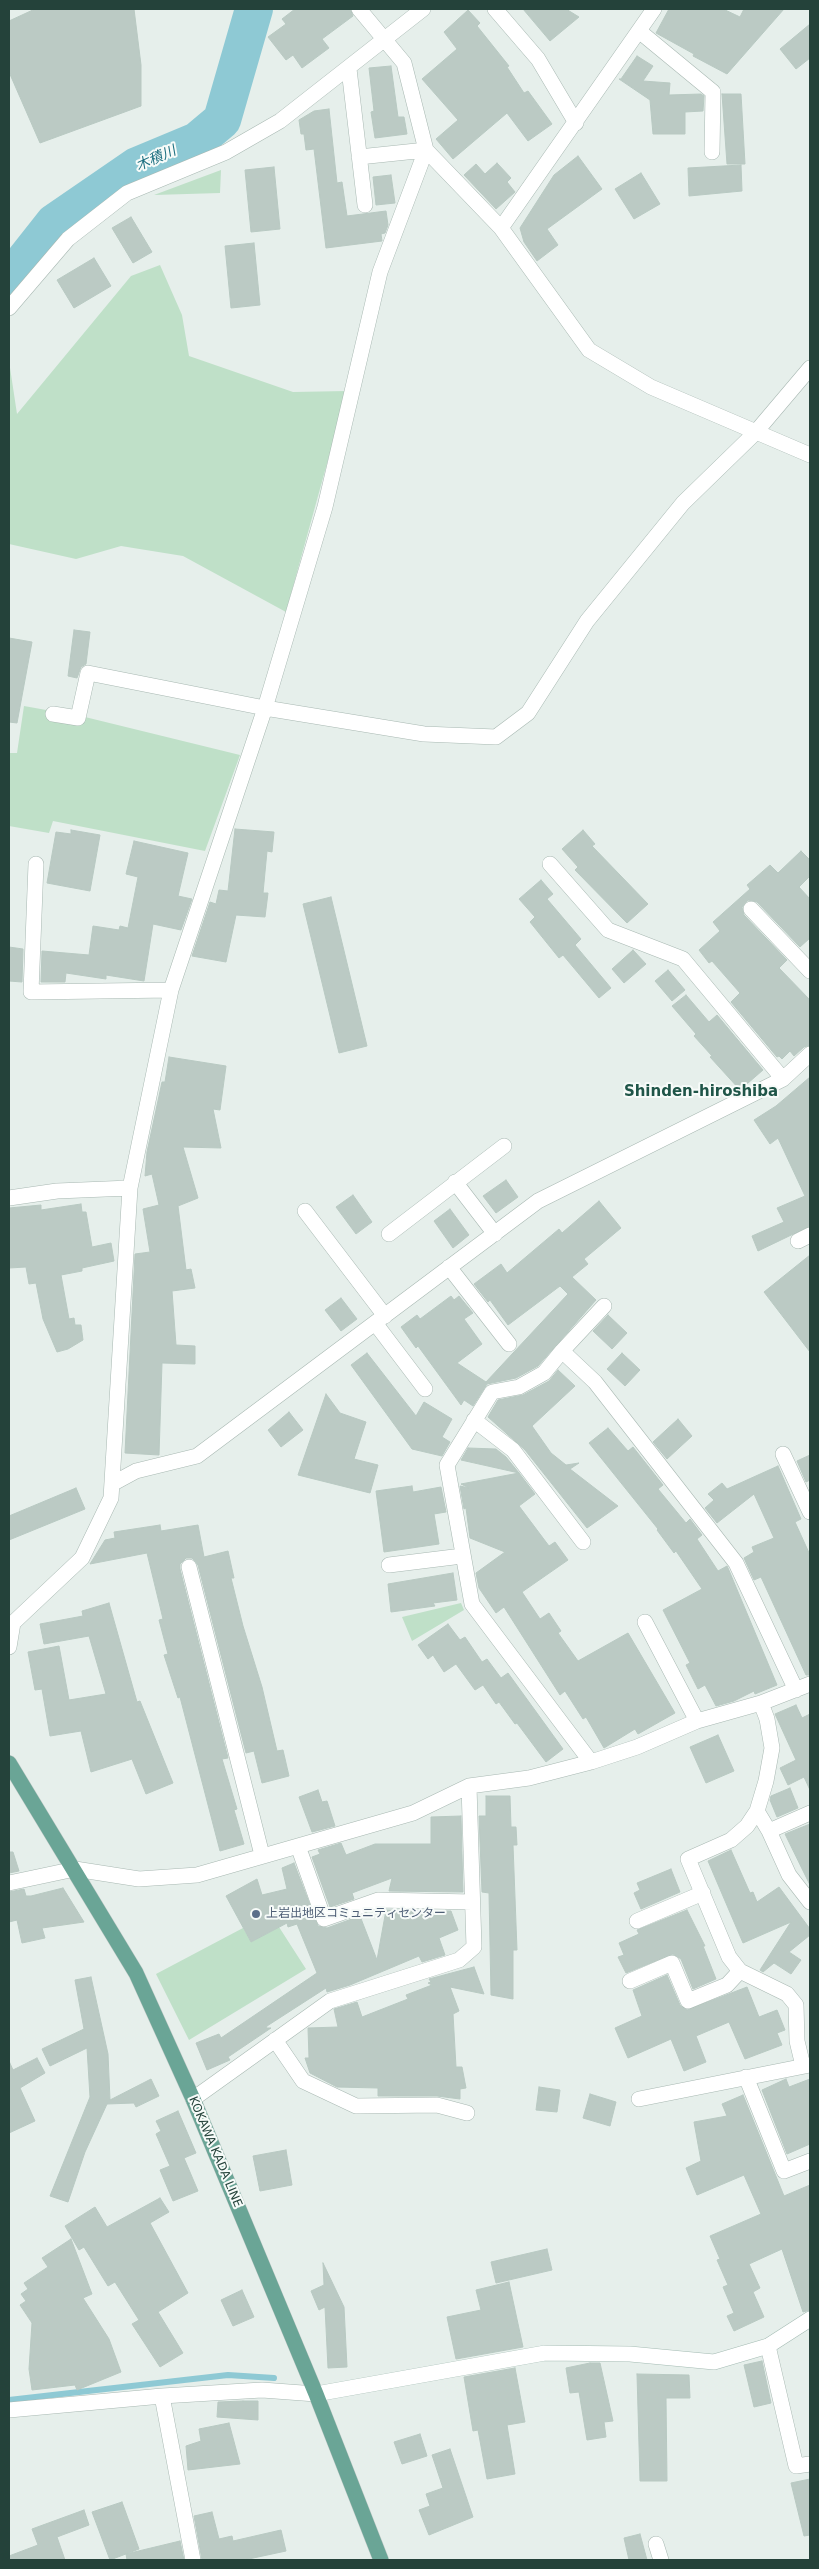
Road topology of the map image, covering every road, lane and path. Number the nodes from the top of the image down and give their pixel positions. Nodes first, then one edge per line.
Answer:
1 (359, 9) edge
2 (423, 9) edge
3 (494, 9) edge
4 (654, 9) edge
5 (640, 31) junction
6 (387, 39) junction
7 (349, 69) junction
8 (576, 123) junction
9 (426, 150) junction
10 (712, 152) dead end
11 (359, 157) junction
12 (365, 205) dead end
13 (501, 228) junction
14 (9, 308) edge
15 (810, 368) edge
16 (756, 433) junction
17 (810, 455) edge
18 (265, 708) junction
19 (53, 714) dead end
20 (36, 864) dead end
21 (550, 864) dead end
22 (751, 909) dead end
23 (810, 970) edge
24 (171, 990) junction
25 (810, 1054) edge
26 (783, 1079) junction
27 (504, 1146) dead end
28 (455, 1182) junction
29 (130, 1188) junction
30 (9, 1198) edge
31 (306, 1211) dead end
32 (389, 1234) dead end
33 (495, 1234) junction
34 (449, 1267) junction
35 (604, 1306) dead end
36 (380, 1319) junction
37 (509, 1344) dead end
38 (562, 1351) junction
39 (425, 1389) dead end
40 (474, 1420) junction
41 (783, 1454) dead end
42 (112, 1484) junction
43 (810, 1512) edge
44 (583, 1542) dead end
45 (462, 1556) junction
46 (389, 1565) dead end
47 (189, 1567) dead end
48 (645, 1622) dead end
49 (9, 1647) edge
50 (803, 1687) edge
51 (761, 1703) junction
52 (697, 1721) junction
53 (591, 1762) junction
54 (9, 1763) edge
55 (469, 1786) junction
56 (757, 1811) junction
57 (810, 1813) edge
58 (770, 1831) junction
59 (298, 1846) junction
60 (262, 1855) junction
61 (75, 1870) junction
62 (9, 1883) edge
63 (702, 1893) junction
64 (472, 1902) junction
65 (810, 1902) edge
66 (636, 1921) dead end
67 (740, 1971) junction
68 (630, 1981) dead end
69 (275, 2040) junction
70 (807, 2066) edge
71 (746, 2077) junction
72 (193, 2099) junction
73 (639, 2099) dead end
74 (467, 2113) dead end
75 (810, 2161) edge
76 (810, 2319) edge
77 (768, 2346) junction
78 (316, 2394) junction
79 (162, 2396) junction
80 (9, 2410) edge
81 (810, 2464) edge
82 (656, 2544) dead end
83 (193, 2560) edge
84 (381, 2560) edge
85 (660, 2560) edge

1 - 6 street
2 - 6 street
3 - 8 street
4 - 5 street
5 - 8 street
5 - 10 street
6 - 7 street
6 - 9 street
7 - 11 street
7 - 14 street
8 - 13 street
9 - 11 street
9 - 13 street
9 - 18 street
11 - 12 street
13 - 16 street
15 - 16 street
16 - 17 street
16 - 18 street
18 - 19 street
18 - 24 street
20 - 24 street
21 - 26 street
22 - 23 street
24 - 29 street
25 - 26 street
26 - 33 street
27 - 28 street
28 - 32 street
28 - 33 street
29 - 30 street
29 - 42 street
31 - 36 street
33 - 34 street
34 - 36 street
34 - 37 street
35 - 38 street
36 - 39 street
36 - 42 street
38 - 40 street
38 - 50 street
40 - 44 street
40 - 45 street
41 - 43 street
42 - 49 street
45 - 46 street
45 - 53 street
47 - 60 street
48 - 52 street
50 - 51 street
51 - 52 street
51 - 56 street
52 - 53 street
53 - 55 street
54 - 61 main road, KOKAWA KADA LINE
55 - 59 street
55 - 64 street
56 - 58 street
56 - 63 street
57 - 58 street
58 - 65 street
59 - 60 street
59 - 64 street
60 - 61 street
61 - 62 street
61 - 72 main road, KOKAWA KADA LINE
63 - 66 street
63 - 67 street
64 - 69 street
67 - 68 street
67 - 70 street
69 - 72 street
69 - 74 street
70 - 71 street
71 - 73 street
71 - 75 street
72 - 78 main road, KOKAWA KADA LINE
76 - 77 street
77 - 78 street
77 - 81 street
78 - 79 street
78 - 84 main road, KOKAWA KADA LINE
79 - 80 street
79 - 83 street
82 - 85 street

